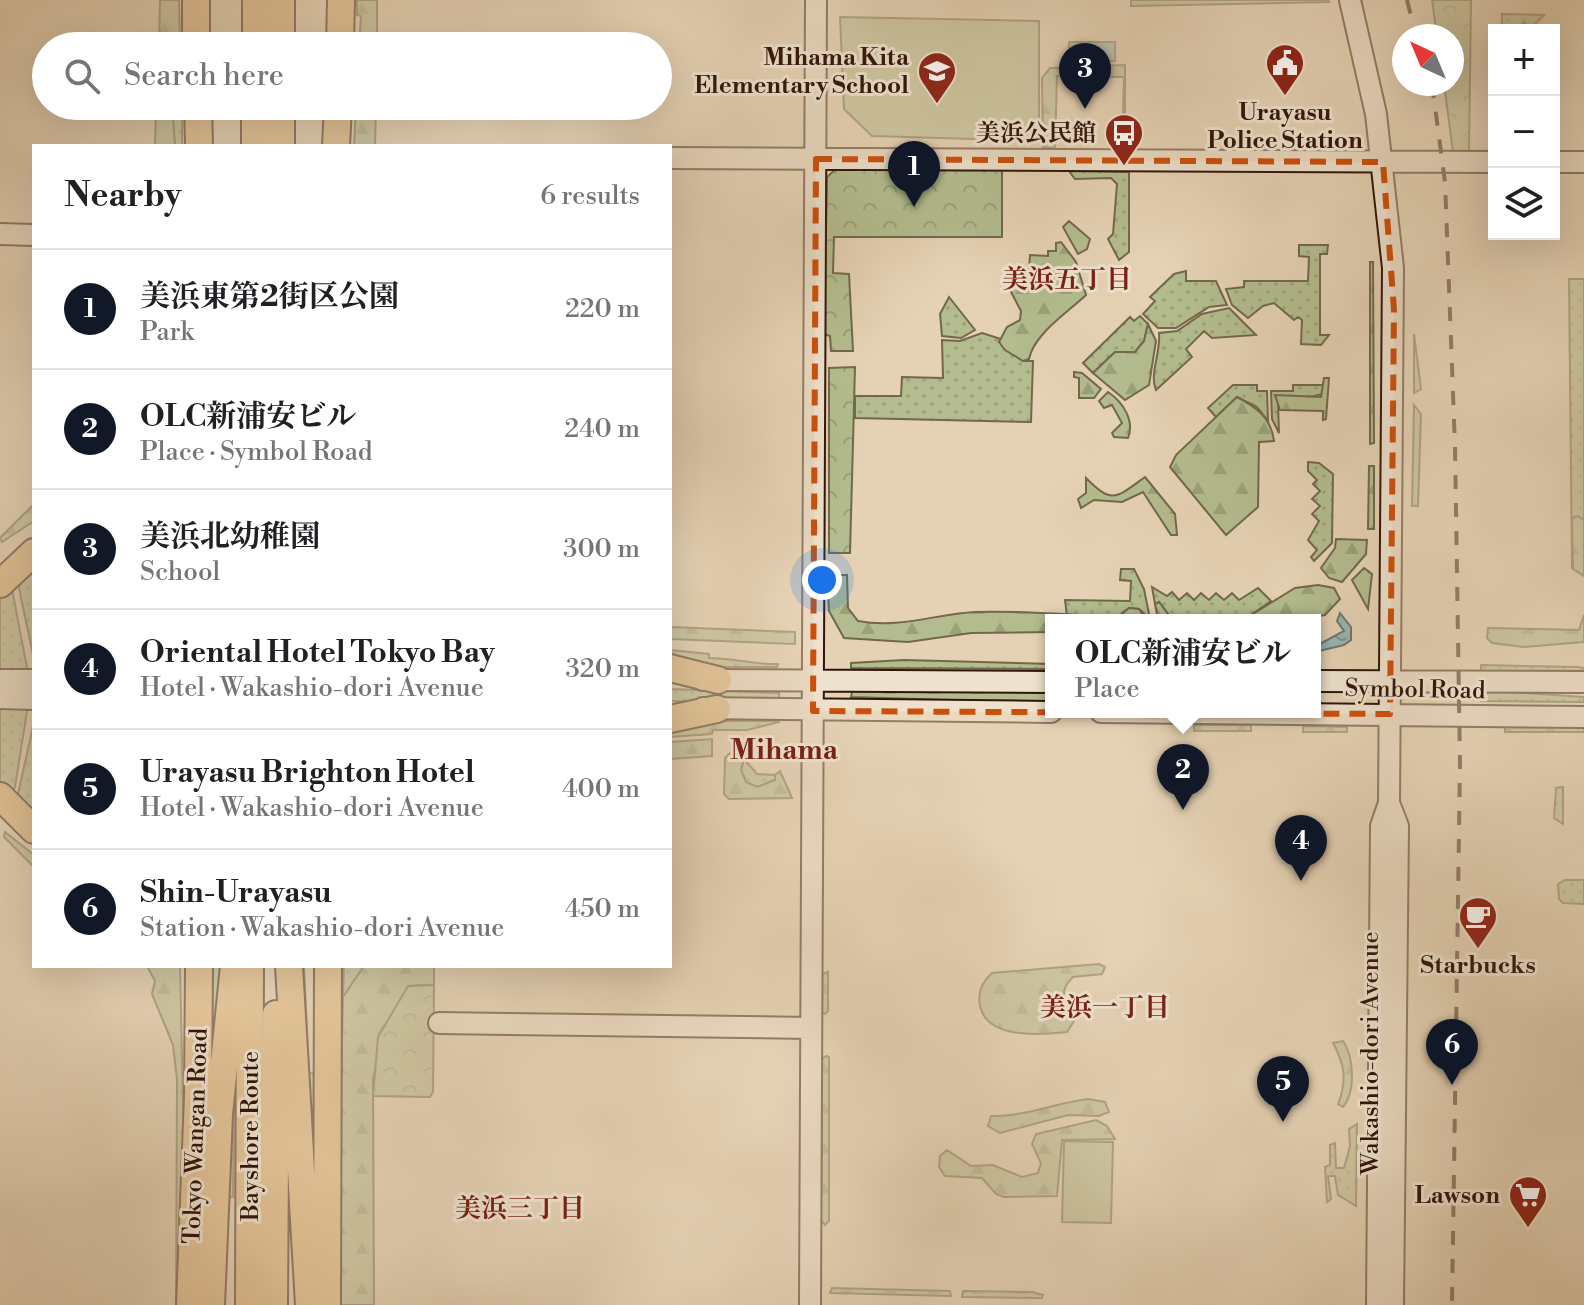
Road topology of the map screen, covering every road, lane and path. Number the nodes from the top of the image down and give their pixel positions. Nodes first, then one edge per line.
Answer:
1 (196, 0) edge
2 (256, 0) edge
3 (281, 0) edge
4 (341, 0) edge
5 (816, 0) edge
6 (1350, 0) edge
7 (196, 32) edge
8 (256, 32) edge
9 (281, 32) edge
10 (340, 32) edge
11 (198, 120) edge
12 (255, 120) edge
13 (281, 120) edge
14 (337, 120) edge
15 (199, 144) edge
16 (255, 144) edge
17 (281, 144) edge
18 (336, 144) edge
19 (672, 158) edge
20 (816, 159) junction
21 (1383, 162) junction
22 (1488, 162) edge
23 (1560, 162) edge
24 (1584, 162) edge
25 (0, 234) edge
26 (32, 235) edge
27 (32, 554) edge
28 (0, 584) edge
29 (672, 668) edge
30 (672, 680) edge
31 (718, 680) junction
32 (1321, 681) edge
33 (1391, 681) junction
34 (813, 682) junction
35 (1045, 682) edge
36 (1584, 682) edge
37 (672, 707) edge
38 (717, 709) junction
39 (813, 711) junction
40 (1045, 712) edge
41 (1321, 714) edge
42 (1390, 714) junction
43 (1584, 717) edge
44 (672, 719) edge
45 (0, 796) edge
46 (1389, 803) junction
47 (32, 828) edge
48 (188, 968) edge
49 (199, 968) edge
50 (234, 968) edge
51 (250, 968) edge
52 (276, 968) edge
53 (289, 968) edge
54 (328, 968) edge
55 (335, 968) edge
56 (198, 1004) junction
57 (327, 1009) junction
58 (439, 1023) dead end
59 (811, 1028) junction
60 (262, 1175) junction
61 (190, 1305) edge
62 (211, 1305) edge
63 (249, 1305) edge
64 (274, 1305) edge
65 (309, 1305) edge
66 (327, 1305) edge
67 (810, 1305) edge
68 (1377, 1305) edge
69 (1393, 1305) edge

1 - 7 highway
2 - 8 highway
3 - 9 highway
4 - 10 highway
5 - 20 street
6 - 21 street, Wakashio-dori Avenue
11 - 15 highway
12 - 16 highway
13 - 17 highway
14 - 18 highway
19 - 20 street
20 - 21 street
20 - 34 street
21 - 22 street
21 - 33 street, Wakashio-dori Avenue
23 - 24 street
25 - 26 street
27 - 28 highway
29 - 31 highway
30 - 31 street
31 - 34 street
32 - 33 street, Symbol Road
33 - 36 street, Symbol Road
33 - 42 street, Wakashio-dori Avenue
34 - 35 street
34 - 39 street
37 - 38 street
38 - 39 street
38 - 44 highway
39 - 40 street
39 - 59 street
41 - 42 street, Symbol Road
42 - 43 street, Symbol Road
42 - 46 street, Wakashio-dori Avenue
45 - 47 highway
46 - 68 street, Wakashio-dori Avenue
46 - 69 street, Wakashio-dori Avenue
48 - 56 highway
49 - 56 highway, Tokyo Wangan Road
50 - 62 highway
51 - 60 highway, Bayshore Route
52 - 60 highway, Bayshore Route
53 - 65 highway
54 - 57 highway
55 - 57 highway
56 - 61 highway, Tokyo Wangan Road
57 - 66 highway
58 - 59 street
59 - 67 street
60 - 63 highway, Bayshore Route
60 - 64 highway, Bayshore Route

